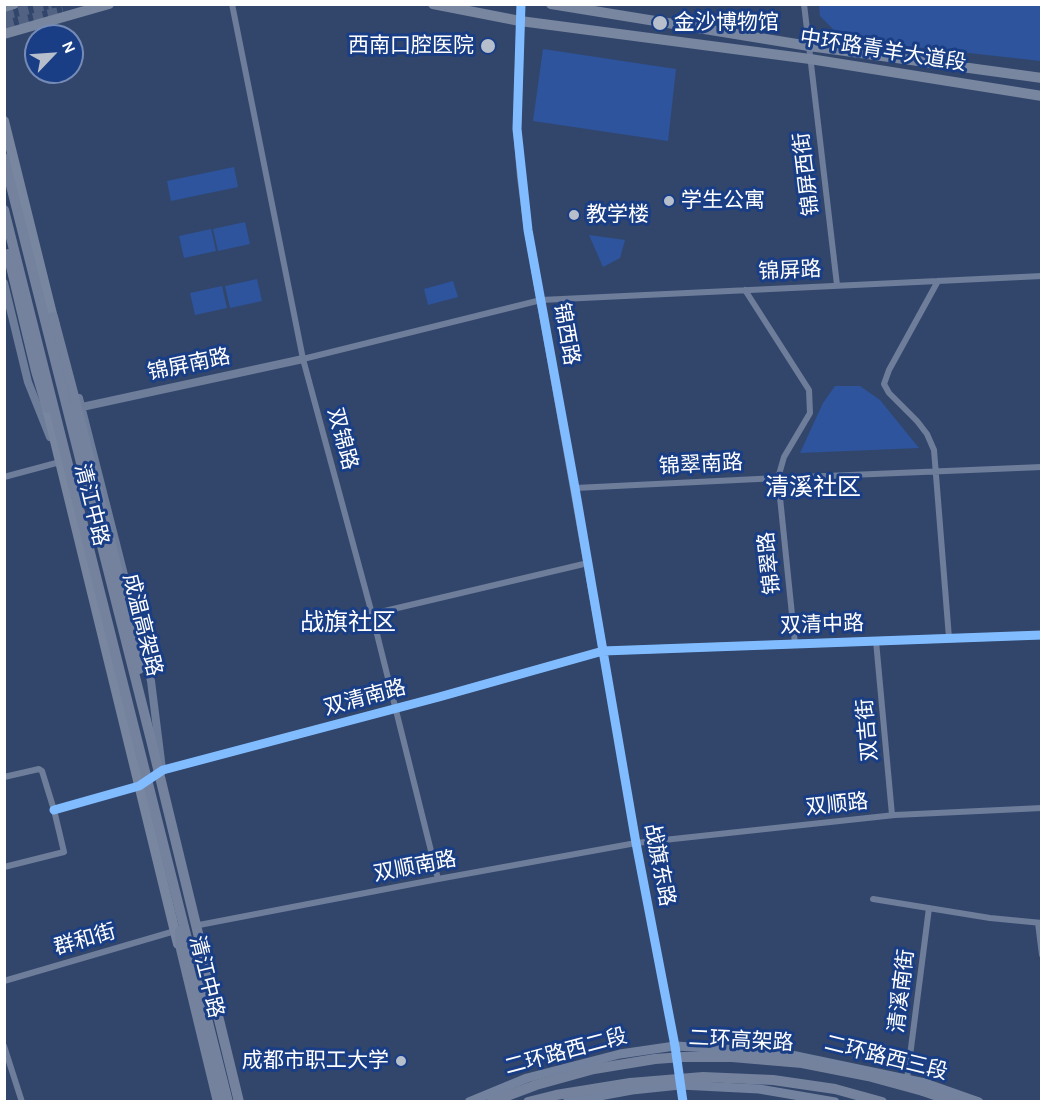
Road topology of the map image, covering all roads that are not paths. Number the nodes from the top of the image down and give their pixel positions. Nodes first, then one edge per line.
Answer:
1 (14, 4) edge
2 (84, 4) edge
3 (109, 4) edge
4 (232, 4) edge
5 (433, 4) edge
6 (521, 4) edge
7 (551, 4) edge
8 (804, 4) edge
9 (4, 7) edge
10 (63, 11) tunnel mouth
11 (520, 21) junction
12 (4, 34) edge
13 (808, 46) junction
14 (810, 59) junction
15 (1041, 78) edge
16 (1041, 96) edge
17 (4, 121) edge
18 (4, 158) edge
19 (4, 210) edge
20 (4, 233) edge
21 (4, 239) edge
22 (1041, 276) edge
23 (938, 281) junction
24 (4, 283) edge
25 (837, 285) junction
26 (745, 290) junction
27 (541, 300) junction
28 (53, 317) junction
29 (303, 359) junction
30 (79, 406) junction
31 (62, 461) junction
32 (1041, 467) edge
33 (936, 471) junction
34 (4, 477) edge
35 (778, 478) junction
36 (575, 488) junction
37 (588, 563) junction
38 (372, 614) junction
39 (1041, 635) edge
40 (949, 638) junction
41 (876, 641) junction
42 (795, 645) junction
43 (603, 651) junction
44 (396, 708) junction
45 (151, 740) junction
46 (163, 770) junction
47 (4, 777) edge
48 (139, 786) junction
49 (1041, 808) edge
50 (54, 810) junction
51 (892, 815) junction
52 (636, 843) junction
53 (4, 867) edge
54 (438, 879) junction
55 (873, 899) dead end
56 (179, 906) junction
57 (929, 908) junction
58 (1040, 923) edge
59 (199, 925) junction
60 (175, 931) junction
61 (1041, 955) edge
62 (4, 981) edge
63 (4, 1046) edge
64 (675, 1046) junction
65 (907, 1078) junction
66 (680, 1085) junction
67 (22, 1101) edge
68 (217, 1101) edge
69 (228, 1101) edge
70 (241, 1101) edge
71 (469, 1101) edge
72 (491, 1101) edge
73 (528, 1101) edge
74 (567, 1101) edge
75 (683, 1101) edge
76 (835, 1101) edge
77 (882, 1101) edge
78 (955, 1101) edge
79 (979, 1101) edge

1 - 9 main road
2 - 10 main road
3 - 12 main road
4 - 29 street, 双锦路
5 - 11 main road, 中环路青羊大道段
6 - 11 street, 锦西路
7 - 13 main road, 中环路青羊大道段
8 - 13 street, 锦屏西街
11 - 14 main road, 中环路青羊大道段
11 - 27 street, 锦西路
13 - 14 street, 锦屏西街
13 - 15 main road, 中环路青羊大道段
14 - 16 main road, 中环路青羊大道段
14 - 25 street, 锦屏西街
17 - 28 main road, 清江中路
18 - 45 highway, 成温高架路, bridge
19 - 31 highway, 成温高架路, bridge
20 - 31 main road, 清江中路
21 - 31 highway, bridge
22 - 23 street, 锦屏路
23 - 25 street, 锦屏路
23 - 33 street
24 - 31 street
25 - 26 street, 锦屏路
26 - 27 street, 锦屏路
26 - 35 street
27 - 29 street, 锦屏路
27 - 36 street, 锦西路
28 - 30 highway
28 - 46 main road, 清江中路
29 - 30 street, 锦屏南路
29 - 38 street, 双锦路
30 - 45 highway, bridge
30 - 46 street, 清江中路
31 - 34 street
31 - 48 main road, 清江中路
31 - 56 highway, 成温高架路, bridge
32 - 33 street, 锦翠南路
33 - 35 street, 锦翠南路
33 - 40 street
35 - 36 street, 锦翠南路
35 - 42 street, 锦翠路
36 - 37 street, 锦西路
37 - 38 street
37 - 43 street, 锦西路
38 - 44 street, 双锦路
39 - 40 street, 双清中路
40 - 41 street, 双清中路
41 - 42 street, 双清中路
41 - 51 street, 双吉街
42 - 43 street, 双清中路
43 - 44 street, 双清南路
43 - 52 street, 战旗东路
44 - 46 street, 双清南路
44 - 54 street, 双锦路
45 - 70 highway, 成温高架路, bridge
46 - 48 street, 双清南路
46 - 59 main road, 清江中路
47 - 50 street
48 - 50 street
48 - 60 main road, 清江中路
49 - 51 street, 双顺路
50 - 53 street
51 - 52 street, 双顺路
52 - 54 street, 双顺南路
52 - 64 street, 战旗东路
54 - 59 street, 双顺南路
55 - 57 street
56 - 68 highway, bridge
56 - 69 highway, 成温高架路, bridge
57 - 58 street
57 - 65 street, 清溪南街
58 - 61 street
59 - 70 main road, 清江中路
60 - 62 street, 群和街
60 - 68 main road, 清江中路
63 - 67 street
64 - 65 main road, 二环路西三段
64 - 66 street, 战旗东路
64 - 71 main road, 二环路西二段
65 - 79 main road, 二环路西三段
66 - 74 main road
66 - 75 street, 战旗东路
66 - 76 main road
72 - 78 highway, 二环高架路, bridge
73 - 77 highway, 二环高架路, bridge

